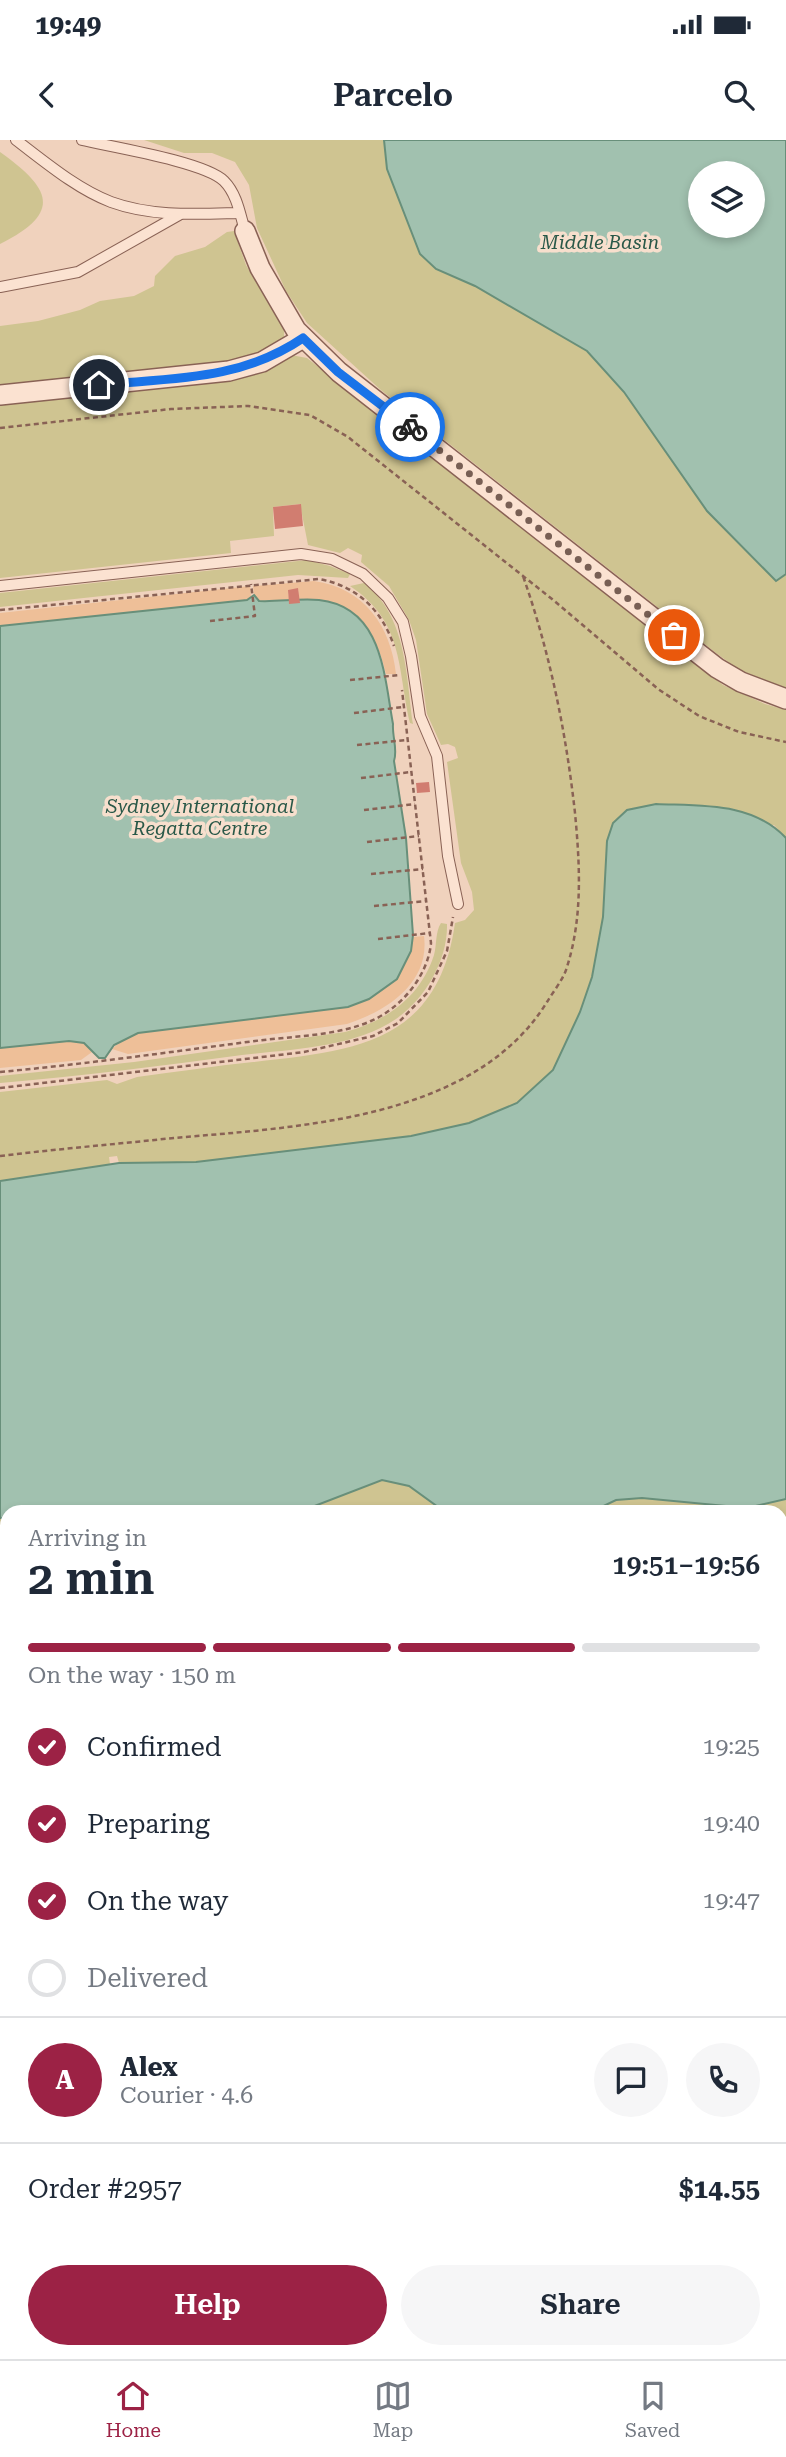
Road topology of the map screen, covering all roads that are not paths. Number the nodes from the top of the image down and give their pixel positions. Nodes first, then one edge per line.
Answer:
1 (16, 140) edge
2 (82, 140) edge
3 (180, 215) junction
4 (242, 222) junction
5 (0, 287) edge
6 (303, 338) junction
7 (0, 395) edge
8 (0, 586) edge
9 (786, 699) edge
10 (458, 904) road end

1 - 3 lane
2 - 4 lane
3 - 4 lane
3 - 5 lane
4 - 6 street
6 - 7 street
6 - 9 street
8 - 10 lane

